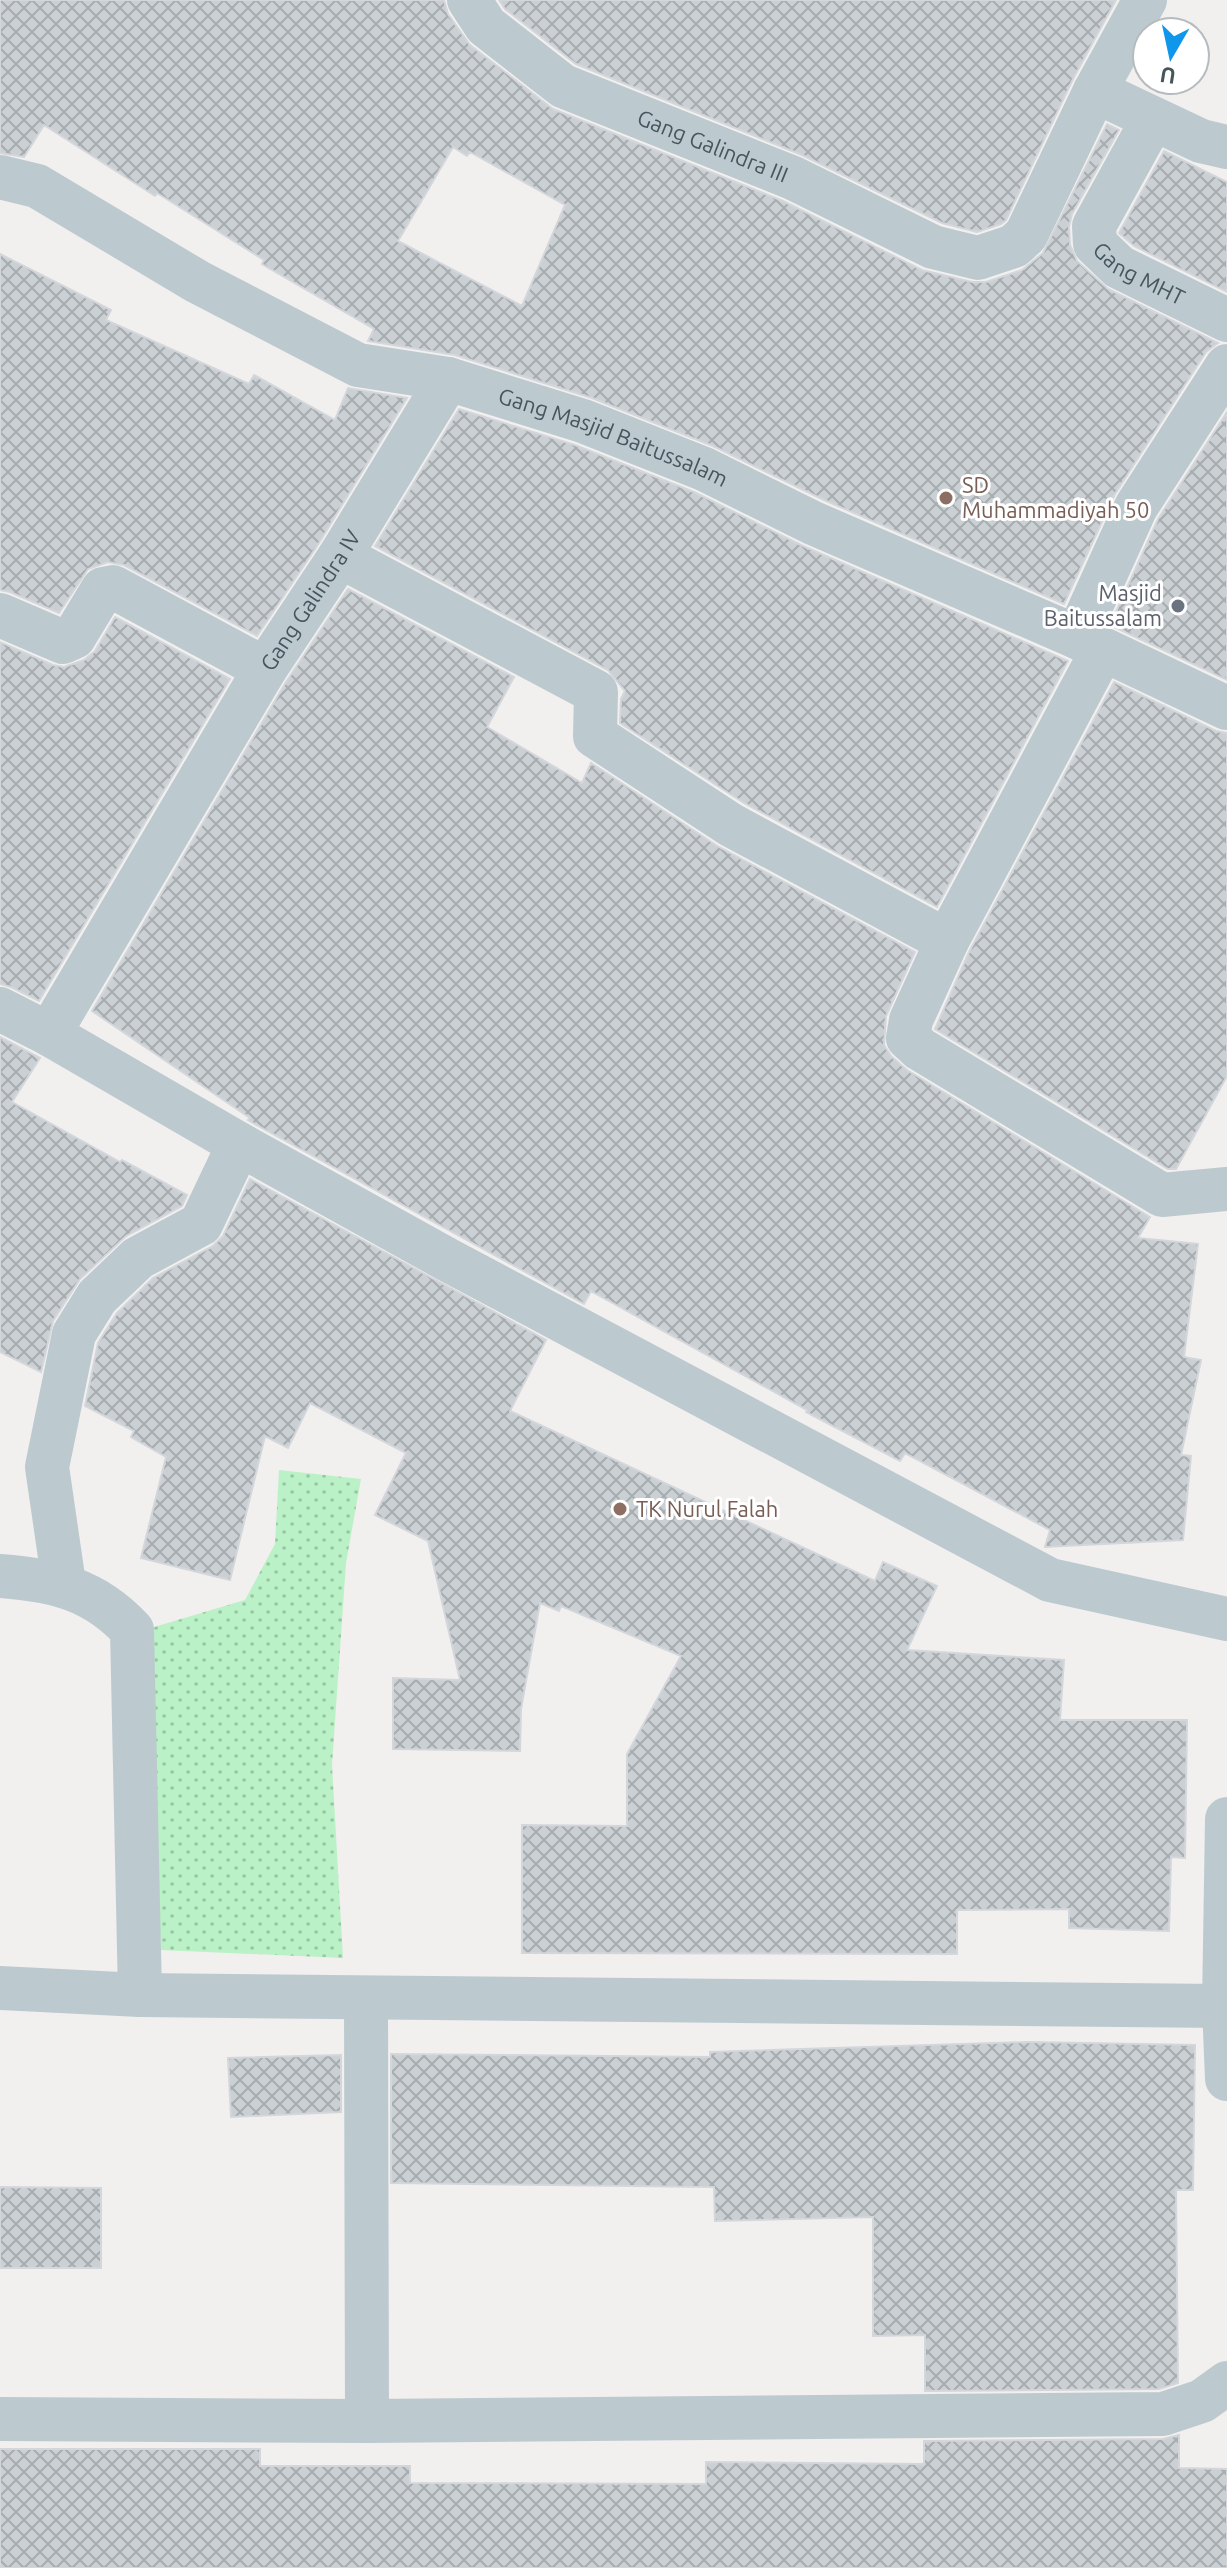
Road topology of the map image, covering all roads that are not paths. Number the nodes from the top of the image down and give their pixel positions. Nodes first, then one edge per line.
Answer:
1 (469, 0) edge
2 (1145, 0) edge
3 (1095, 91) junction
4 (1153, 119) junction
5 (1227, 147) edge
6 (0, 177) edge
7 (1227, 320) edge
8 (1227, 366) edge
9 (448, 379) junction
10 (340, 556) junction
11 (0, 615) edge
12 (1090, 644) junction
13 (265, 669) junction
14 (1227, 708) edge
15 (947, 941) junction
16 (0, 1009) edge
17 (49, 1034) junction
18 (239, 1144) junction
19 (1227, 1189) edge
20 (0, 1576) edge
21 (64, 1584) junction
22 (1227, 1619) edge
23 (1227, 1819) edge
24 (0, 1988) edge
25 (140, 1995) junction
26 (366, 1998) junction
27 (1224, 2006) junction
28 (1227, 2079) edge
29 (1227, 2383) edge
30 (0, 2419) edge
31 (367, 2421) junction

1 - 3 street, Gang Galindra III
2 - 3 street
3 - 4 street
4 - 5 street
4 - 7 street, Gang MHT
6 - 9 street, Gang Masjid Baitussalam
8 - 12 street
9 - 10 street, Gang Galindra IV
9 - 12 street, Gang Masjid Baitussalam
10 - 13 street, Gang Galindra IV
10 - 15 street
11 - 13 street, Gang Galindra IV
12 - 14 street, Gang Masjid Baitussalam
12 - 15 street
13 - 17 street
15 - 19 street
16 - 17 street
17 - 18 street
18 - 21 street
18 - 22 street
20 - 21 street
21 - 25 street
23 - 27 street
24 - 25 street
25 - 26 street
26 - 27 street
26 - 31 street
27 - 28 street
29 - 31 street
30 - 31 street

